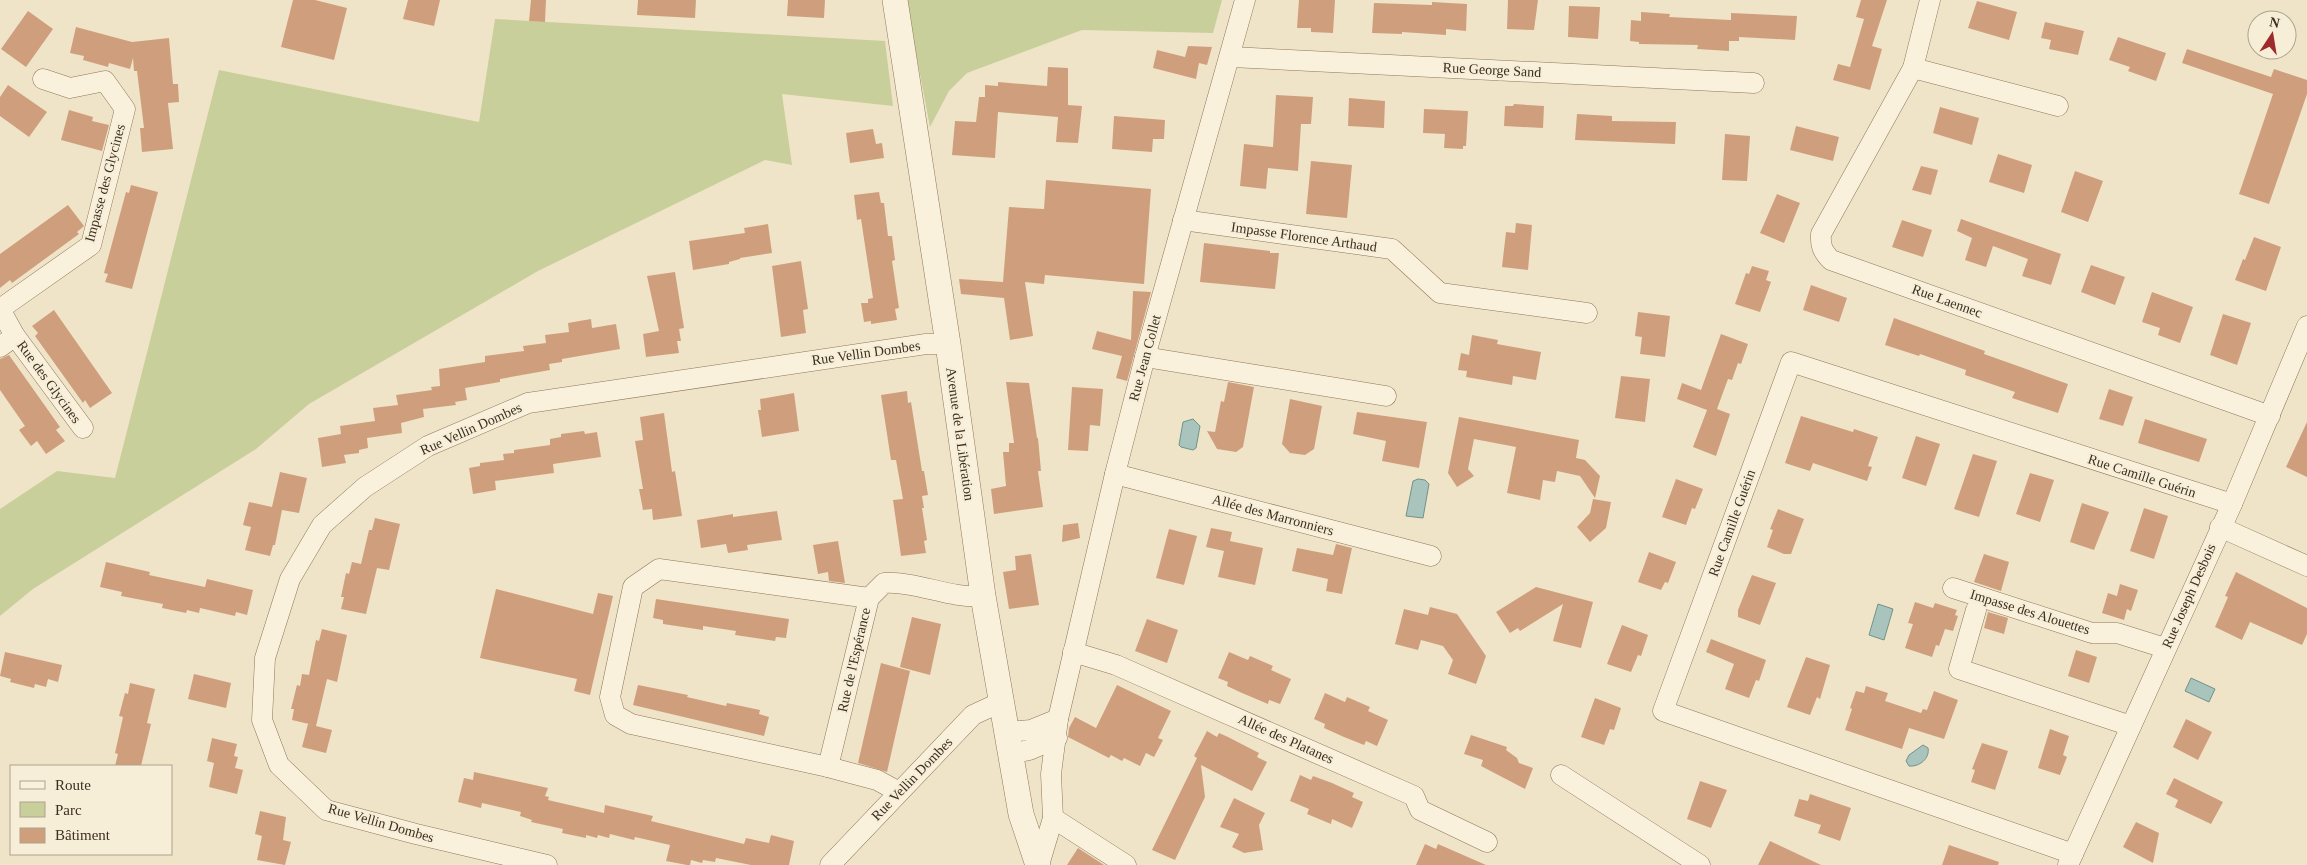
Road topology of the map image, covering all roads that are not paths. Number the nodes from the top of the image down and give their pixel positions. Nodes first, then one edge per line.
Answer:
1 (895, 0) edge
2 (1245, 0) edge
3 (1930, 0) edge
4 (1231, 57) junction
5 (1913, 68) junction
6 (43, 79) dead end
7 (1754, 83) dead end
8 (2058, 106) dead end
9 (1183, 220) junction
10 (0, 309) edge
11 (1588, 313) dead end
12 (2307, 326) edge
13 (7, 341) edge
14 (948, 344) junction
15 (1145, 357) junction
16 (1386, 396) dead end
17 (2270, 416) junction
18 (83, 428) dead end
19 (1115, 474) junction
20 (2232, 504) junction
21 (2220, 527) junction
22 (1431, 556) dead end
23 (2307, 566) edge
24 (1953, 588) dead end
25 (983, 596) junction
26 (869, 598) junction
27 (1976, 610) dead end
28 (2166, 648) junction
29 (1074, 652) junction
30 (1001, 702) junction
31 (2131, 726) junction
32 (1057, 728) junction
33 (1008, 743) junction
34 (828, 766) junction
35 (1561, 774) dead end
36 (899, 792) junction
37 (1053, 818) junction
38 (1487, 842) dead end
39 (2070, 859) edge
40 (547, 865) edge
41 (830, 865) edge
42 (1038, 865) edge
43 (1126, 865) edge
44 (1700, 865) edge

1 - 14 street, Avenue de la Libération
2 - 4 street, Rue Jean Collet
3 - 5 street, Rue Laennec
4 - 7 street, Rue George Sand
4 - 9 street, Rue Jean Collet
5 - 8 street
5 - 17 street, Rue Laennec
6 - 10 street, Impasse des Glycines
9 - 11 street, Impasse Florence Arthaud
9 - 15 street, Rue Jean Collet
10 - 13 street, Rue des Glycines
12 - 17 street, Rue Joseph Desbois
13 - 18 street, Rue des Glycines
14 - 25 street, Avenue de la Libération
14 - 40 street, Rue Vellin Dombes
15 - 16 street
15 - 19 street, Rue Jean Collet
17 - 20 street, Rue Joseph Desbois
19 - 22 street, Allée des Marronniers
19 - 29 street, Rue Jean Collet
20 - 21 street, Rue Joseph Desbois
20 - 39 street, Rue Camille Guérin
21 - 23 street
21 - 28 street, Rue Joseph Desbois
24 - 28 street, Impasse des Alouettes
25 - 26 street, Rue de l'Espérance
25 - 30 street, Avenue de la Libération
26 - 34 street, Rue de l'Espérance
26 - 34 street
27 - 31 street
28 - 31 street, Rue Joseph Desbois
29 - 32 street, Rue Jean Collet
29 - 38 street, Allée des Platanes
30 - 33 street, Avenue de la Libération
30 - 36 street, Rue Vellin Dombes
31 - 39 street, Rue Joseph Desbois
32 - 33 street
32 - 37 street, Rue Jean Collet
33 - 42 street, Avenue de la Libération
34 - 36 street
35 - 44 street
36 - 41 street, Rue Vellin Dombes
37 - 42 street, Rue Jean Collet
37 - 43 street

